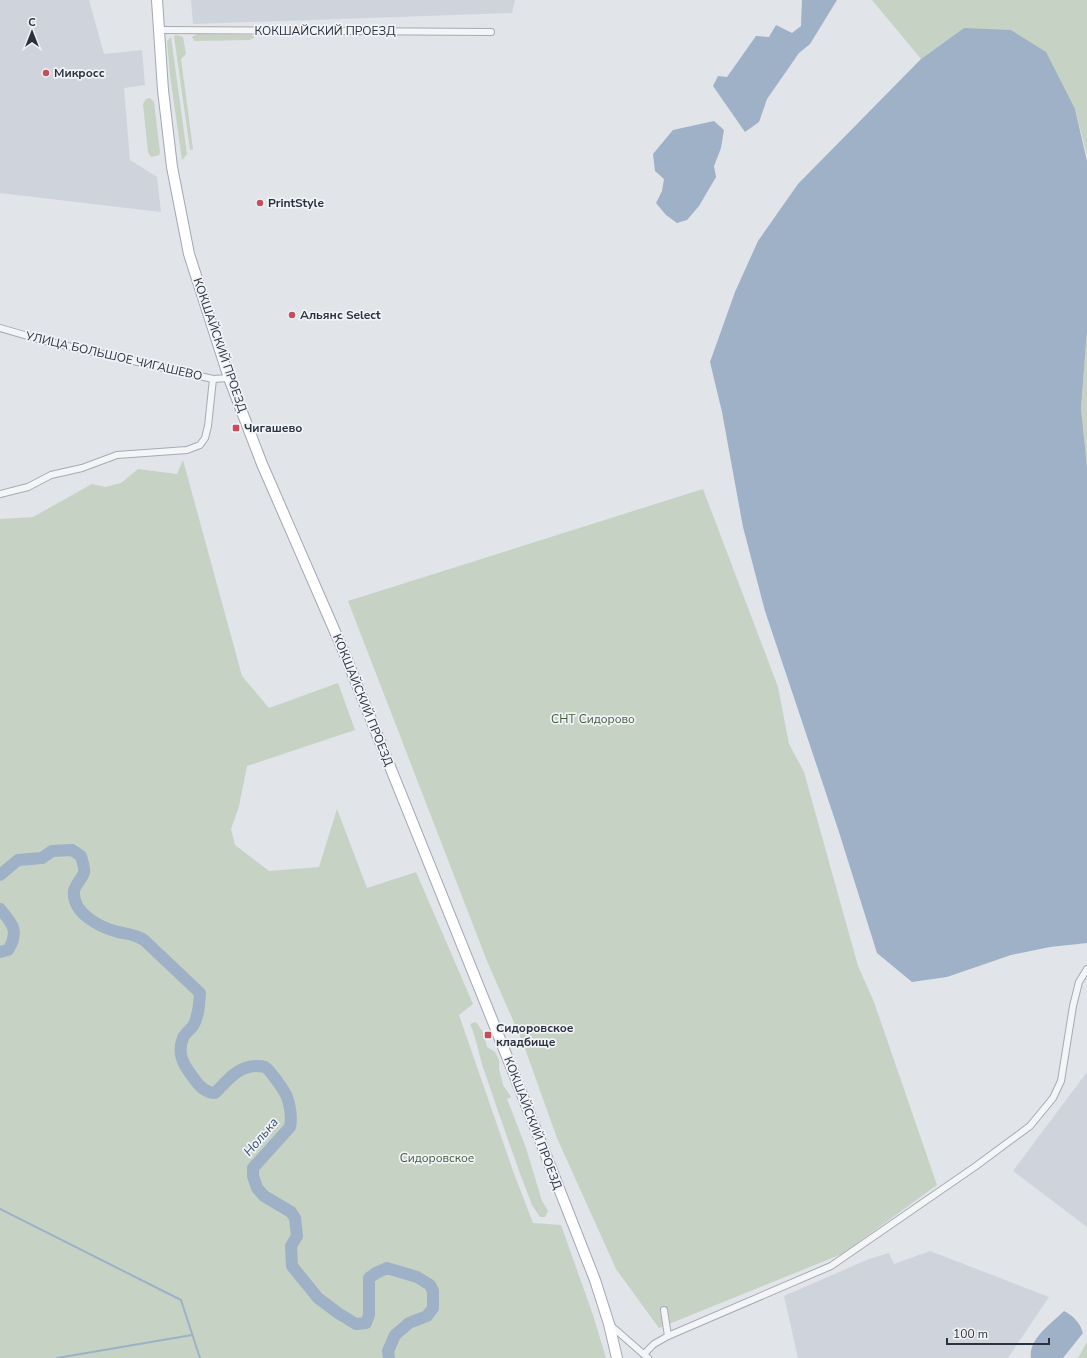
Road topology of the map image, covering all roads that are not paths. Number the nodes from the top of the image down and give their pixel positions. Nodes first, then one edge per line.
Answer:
1 (157, 0) edge
2 (159, 30) junction
3 (491, 32) dead end
4 (0, 328) edge
5 (229, 378) junction
6 (213, 379) junction
7 (0, 494) edge
8 (1087, 969) edge
9 (664, 1310) dead end
10 (609, 1324) junction
11 (668, 1336) junction
12 (646, 1356) edge
13 (617, 1358) edge

1 - 2 main road, КОКШАЙСКИЙ ПРОЕЗД
2 - 3 street, КОКШАЙСКИЙ ПРОЕЗД
2 - 5 main road, КОКШАЙСКИЙ ПРОЕЗД
4 - 6 street, УЛИЦА БОЛЬШОЕ ЧИГАШЕВО
5 - 6 street, УЛИЦА БОЛЬШОЕ ЧИГАШЕВО
5 - 10 main road, КОКШАЙСКИЙ ПРОЕЗД
6 - 7 street
8 - 11 street
9 - 11 street
10 - 12 street
10 - 13 main road, КОКШАЙСКИЙ ПРОЕЗД
11 - 12 street

